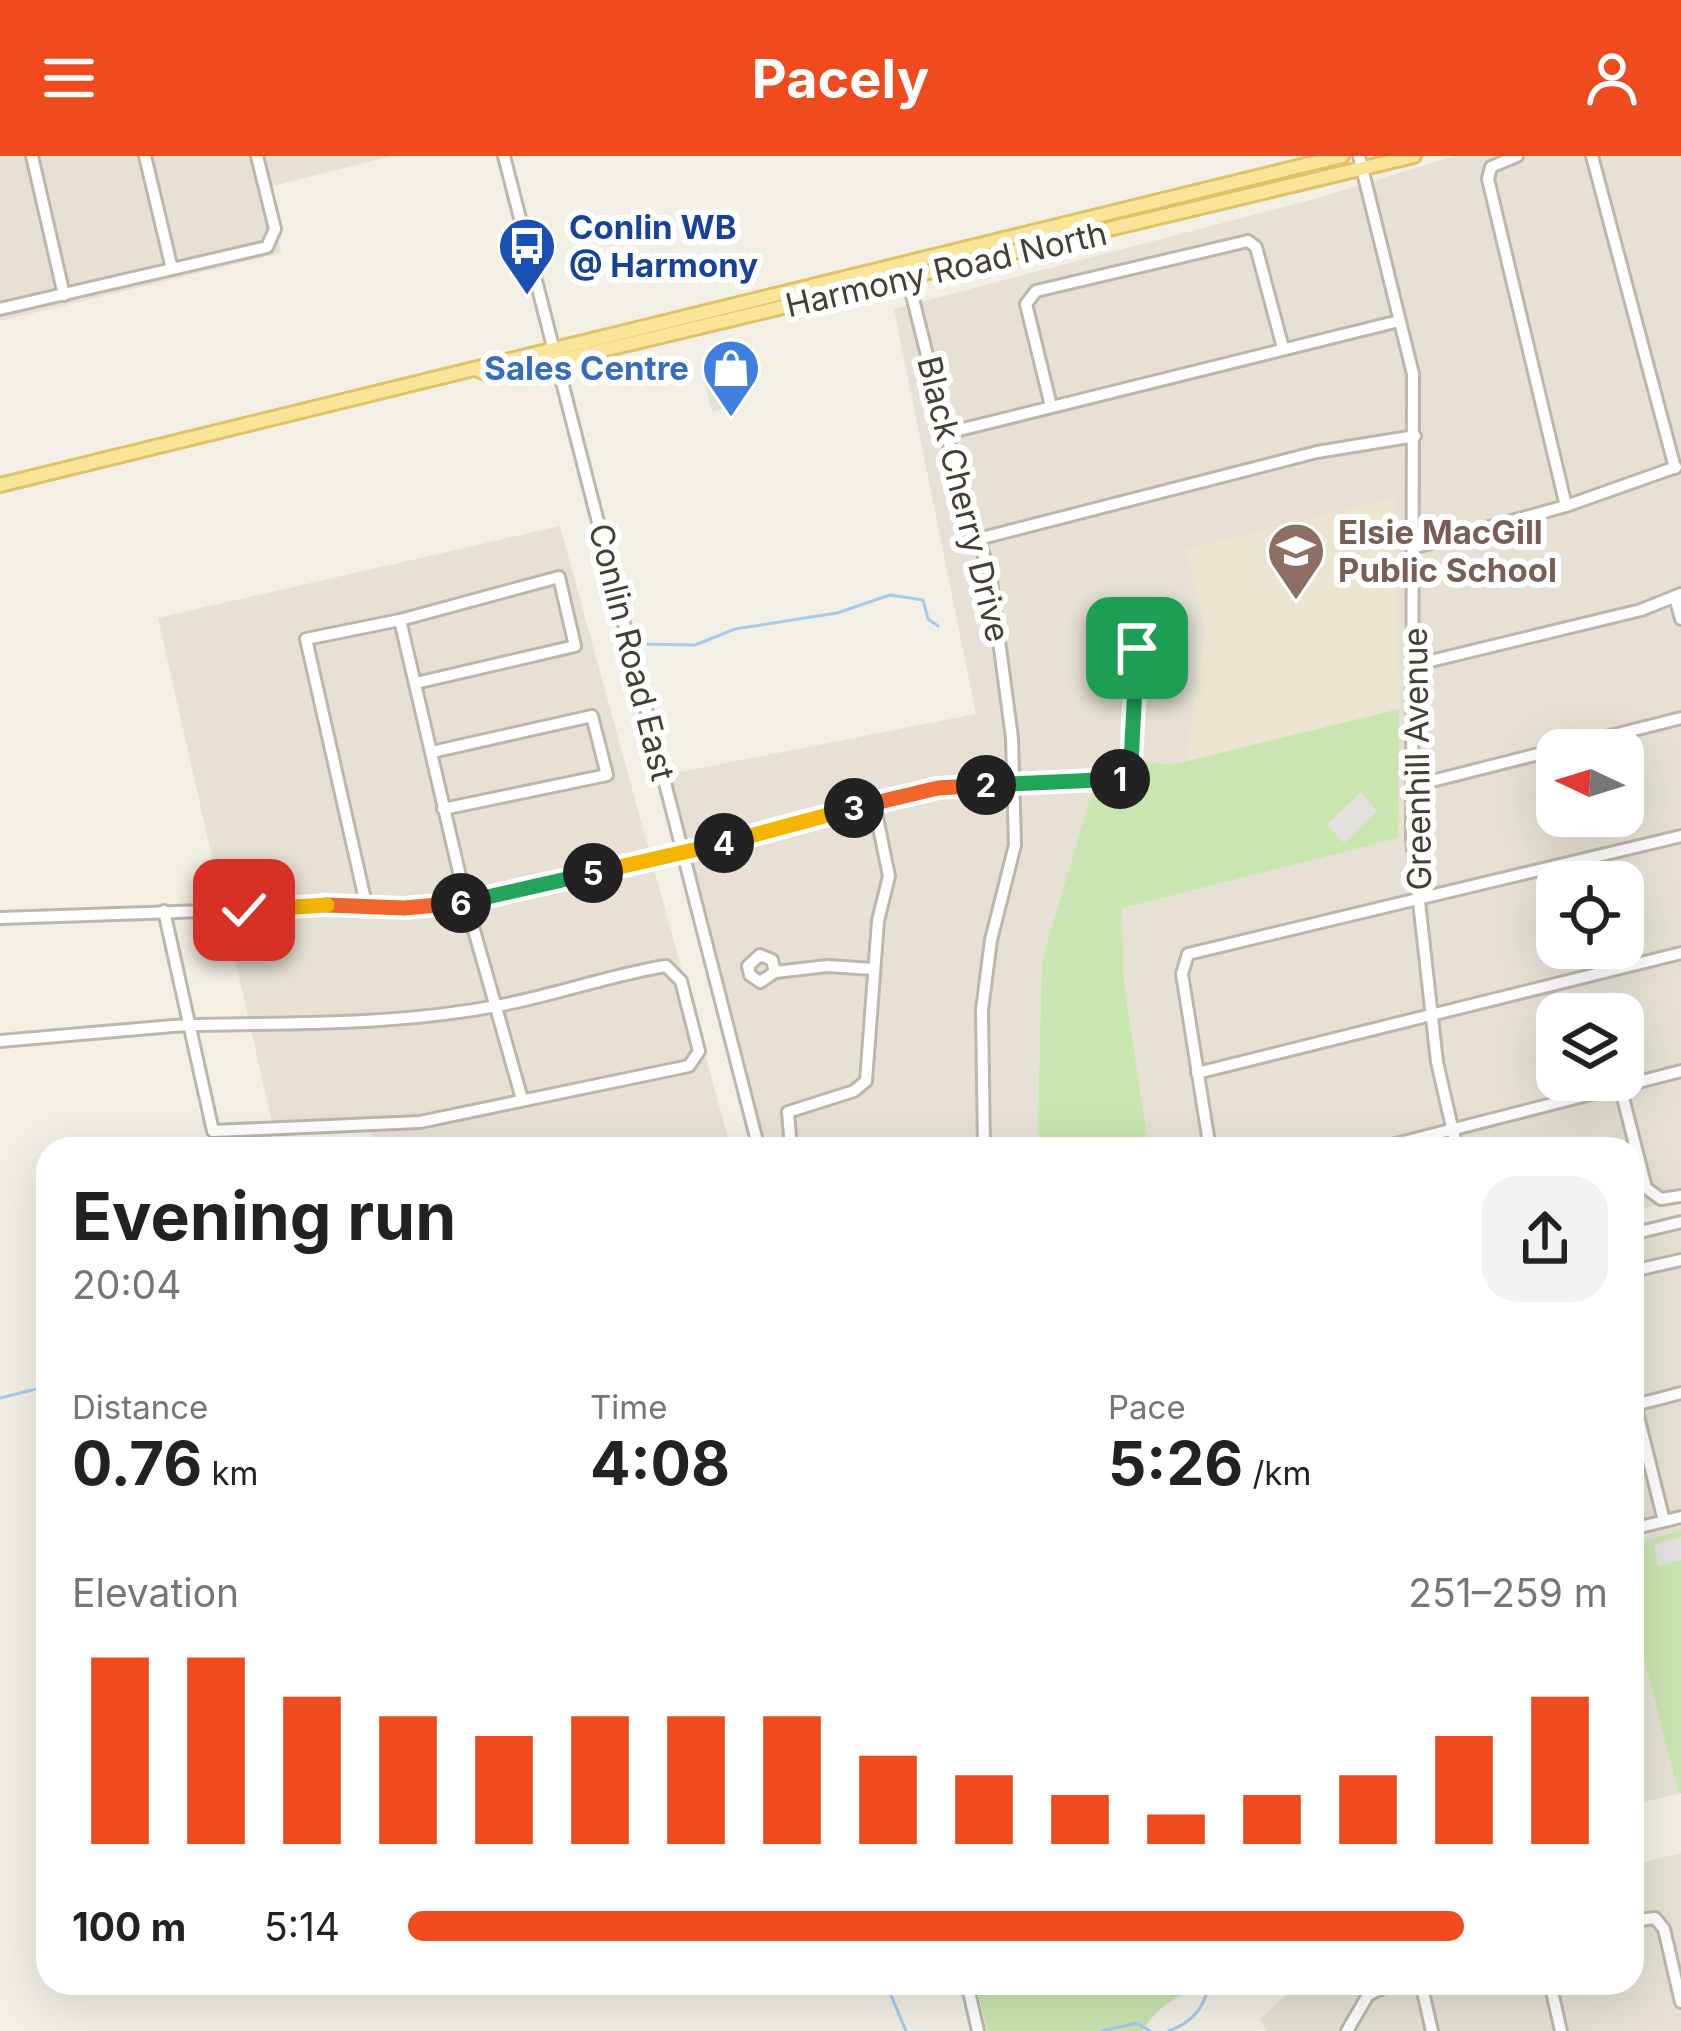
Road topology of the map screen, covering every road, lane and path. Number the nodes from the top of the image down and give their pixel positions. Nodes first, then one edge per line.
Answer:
1 (32, 156) edge
2 (145, 156) edge
3 (257, 156) edge
4 (504, 156) edge
5 (1342, 156) edge
6 (1414, 156) edge
7 (1517, 156) edge
8 (1592, 156) edge
9 (1360, 163) edge
10 (172, 269) junction
11 (908, 279) junction
12 (64, 295) junction
13 (0, 309) edge
14 (1400, 321) junction
15 (1283, 348) junction
16 (555, 355) junction
17 (1052, 406) junction
18 (946, 433) junction
19 (1415, 436) junction
20 (1678, 466) edge
21 (0, 485) edge
22 (1566, 506) junction
23 (978, 539) junction
24 (1416, 547) junction
25 (1678, 596) edge
26 (1681, 619) edge
27 (400, 620) junction
28 (1137, 648) dead end
29 (1414, 665) junction
30 (416, 682) junction
31 (1681, 718) edge
32 (432, 752) junction
33 (1412, 781) junction
34 (1013, 784) junction
35 (874, 803) junction
36 (443, 809) junction
37 (1681, 836) edge
38 (682, 854) junction
39 (1418, 898) junction
40 (466, 902) junction
41 (366, 904) junction
42 (164, 911) junction
43 (0, 918) edge
44 (1681, 953) edge
45 (873, 969) junction
46 (775, 972) dead end
47 (498, 1006) junction
48 (1432, 1014) junction
49 (192, 1025) junction
50 (0, 1041) edge
51 (1681, 1071) edge
52 (1197, 1072) junction
53 (1644, 1080) edge
54 (522, 1099) junction
55 (1560, 1101) edge
56 (1624, 1101) edge
57 (1452, 1128) junction
58 (756, 1137) edge
59 (789, 1137) edge
60 (983, 1137) edge
61 (1208, 1137) edge
62 (1419, 1137) edge
63 (1454, 1137) edge
64 (1633, 1137) edge
65 (1644, 1180) edge
66 (1681, 1196) edge
67 (1681, 1222) edge
68 (1644, 1231) edge
69 (1681, 1260) edge
70 (1644, 1268) edge
71 (1681, 1393) edge
72 (1644, 1398) edge
73 (1644, 1439) edge
74 (1681, 1517) edge
75 (1664, 1520) junction
76 (1644, 1526) edge
77 (1644, 1918) edge
78 (970, 1995) edge
79 (1370, 1995) edge
80 (1424, 1995) edge
81 (1553, 1995) edge
82 (1681, 2002) edge
83 (978, 2031) edge
84 (1347, 2031) edge
85 (1432, 2031) edge
86 (1561, 2031) edge

1 - 12 street
2 - 10 street
3 - 10 street
4 - 16 street, Conlin Road East
5 - 16 main road, Harmony Road North
6 - 9 main road, Harmony Road North
7 - 22 street
8 - 20 street
9 - 11 main road, Harmony Road North
9 - 14 street, Greenhill Avenue
10 - 12 street
11 - 16 main road, Harmony Road North
11 - 18 street, Black Cherry Drive
12 - 13 street
14 - 15 street
14 - 19 street, Greenhill Avenue
15 - 17 street
15 - 17 street
16 - 21 main road, Harmony Road North
16 - 38 street, Conlin Road East
17 - 18 street
18 - 23 street, Black Cherry Drive
19 - 23 street
19 - 24 street, Greenhill Avenue
20 - 22 street
22 - 24 street
23 - 34 street, Black Cherry Drive
24 - 29 street, Greenhill Avenue
25 - 26 street
25 - 29 street
27 - 30 street
27 - 30 street
27 - 41 street
28 - 34 street
29 - 33 street, Greenhill Avenue
30 - 32 street
31 - 33 street
32 - 36 street
32 - 36 street
33 - 39 street, Greenhill Avenue
34 - 35 street
34 - 60 street, Black Cherry Drive
35 - 38 street
35 - 45 street
36 - 40 street
37 - 39 street
38 - 40 street
38 - 58 street, Conlin Road East
39 - 48 street, Greenhill Avenue
39 - 52 street
40 - 41 street
40 - 47 street
41 - 42 street
42 - 43 street
42 - 49 street
44 - 48 street
45 - 46 street
45 - 59 street
47 - 49 street
47 - 54 street
47 - 54 street
48 - 52 street
48 - 57 street, Greenhill Avenue
49 - 50 street
49 - 54 street
51 - 53 street
52 - 61 street
55 - 57 street
56 - 64 street
57 - 62 street
57 - 63 street, Greenhill Avenue
65 - 66 street
67 - 68 street
69 - 70 street
71 - 72 street
73 - 75 street
74 - 75 street
75 - 76 street
77 - 82 street
78 - 83 street
79 - 84 street
80 - 85 street
81 - 86 street

